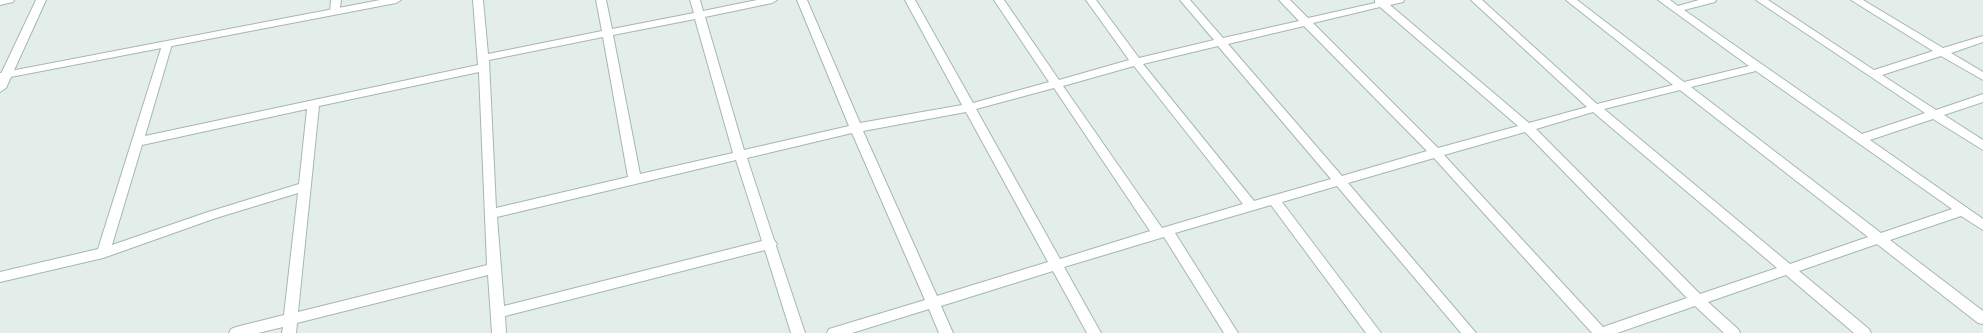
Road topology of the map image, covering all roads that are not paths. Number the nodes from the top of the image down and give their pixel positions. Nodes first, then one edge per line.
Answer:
1 (9, 0) edge
2 (41, 0) edge
3 (336, 0) edge
4 (396, 0) edge
5 (478, 0) edge
6 (601, 0) edge
7 (696, 0) edge
8 (772, 0) edge
9 (802, 0) edge
10 (910, 0) edge
11 (999, 0) edge
12 (1092, 0) edge
13 (1185, 0) edge
14 (1284, 0) edge
15 (1399, 0) edge
16 (1476, 0) edge
17 (1571, 0) edge
18 (1662, 0) edge
19 (1711, 0) edge
20 (1761, 0) edge
21 (1856, 0) edge
22 (0, 2) edge
23 (1380, 2) edge
24 (1676, 9) junction
25 (335, 12) junction
26 (700, 15) junction
27 (1306, 22) junction
28 (607, 34) junction
29 (1983, 39) edge
30 (1221, 42) junction
31 (167, 44) junction
32 (1942, 52) junction
33 (1136, 62) junction
34 (484, 63) junction
35 (1758, 67) junction
36 (1872, 74) junction
37 (3, 76) edge
38 (1983, 77) edge
39 (1057, 85) junction
40 (1684, 86) junction
41 (0, 88) edge
42 (1983, 98) edge
43 (313, 105) junction
44 (968, 108) junction
45 (1595, 108) junction
46 (1934, 115) junction
47 (856, 128) junction
48 (1528, 128) junction
49 (1861, 139) junction
50 (137, 142) junction
51 (1983, 146) edge
52 (1436, 153) junction
53 (740, 155) junction
54 (636, 180) junction
55 (1341, 182) junction
56 (303, 187) junction
57 (1275, 200) junction
58 (1252, 207) junction
59 (1962, 210) junction
60 (490, 214) junction
61 (1983, 225) edge
62 (1163, 233) junction
63 (1878, 239) junction
64 (771, 244) junction
65 (103, 253) junction
66 (1056, 266) junction
67 (494, 268) junction
68 (1787, 270) junction
69 (0, 277) edge
70 (1696, 299) junction
71 (934, 303) junction
72 (497, 313) junction
73 (291, 319) junction
74 (1983, 319) edge
75 (236, 333) edge
76 (289, 333) edge
77 (499, 333) edge
78 (798, 333) edge
79 (834, 333) edge
80 (946, 333) edge
81 (1094, 333) edge
82 (1231, 333) edge
83 (1374, 333) edge
84 (1470, 333) edge
85 (1601, 333) edge
86 (1733, 333) edge
87 (1864, 333) edge

1 - 22 street
2 - 37 street
3 - 25 street
4 - 25 street
5 - 34 street
6 - 28 street
7 - 26 street
8 - 26 street
9 - 47 street
10 - 44 street
11 - 39 street
12 - 33 street
13 - 30 street
14 - 27 street
15 - 23 street
16 - 45 street
17 - 40 street
18 - 24 street
19 - 24 street
20 - 36 street
21 - 32 street
23 - 27 street
23 - 48 street
24 - 35 street
25 - 31 street
26 - 28 street
26 - 53 street
27 - 30 street
27 - 52 street
28 - 34 street
28 - 54 street
29 - 32 street
30 - 33 street
30 - 55 street
31 - 37 street
31 - 50 street
32 - 36 street
32 - 38 street
33 - 39 street
33 - 58 street
34 - 43 street
34 - 60 street
35 - 40 street
35 - 49 street
36 - 46 street
37 - 41 street
39 - 44 street
39 - 62 street
40 - 45 street
40 - 63 street
42 - 46 street
43 - 50 street
43 - 56 street
44 - 47 street
44 - 66 street
45 - 48 street
45 - 68 street
46 - 49 street
46 - 51 street
47 - 53 street
47 - 71 street
48 - 52 street
48 - 70 street
49 - 59 street
50 - 65 street
52 - 55 street
52 - 85 street
53 - 54 street
53 - 64 street
54 - 60 street
55 - 57 street
55 - 84 street
56 - 65 street
56 - 73 street
57 - 58 street
57 - 83 street
58 - 62 street
59 - 61 street
59 - 63 street
60 - 67 street
62 - 66 street
62 - 82 street
63 - 68 street
63 - 74 street
64 - 72 street
64 - 78 street
65 - 69 street
66 - 71 street
66 - 81 street
67 - 72 street
67 - 73 street
68 - 70 street
68 - 87 street
70 - 85 street
70 - 86 street
71 - 79 street
71 - 80 street
72 - 77 street
73 - 75 street
73 - 76 street

